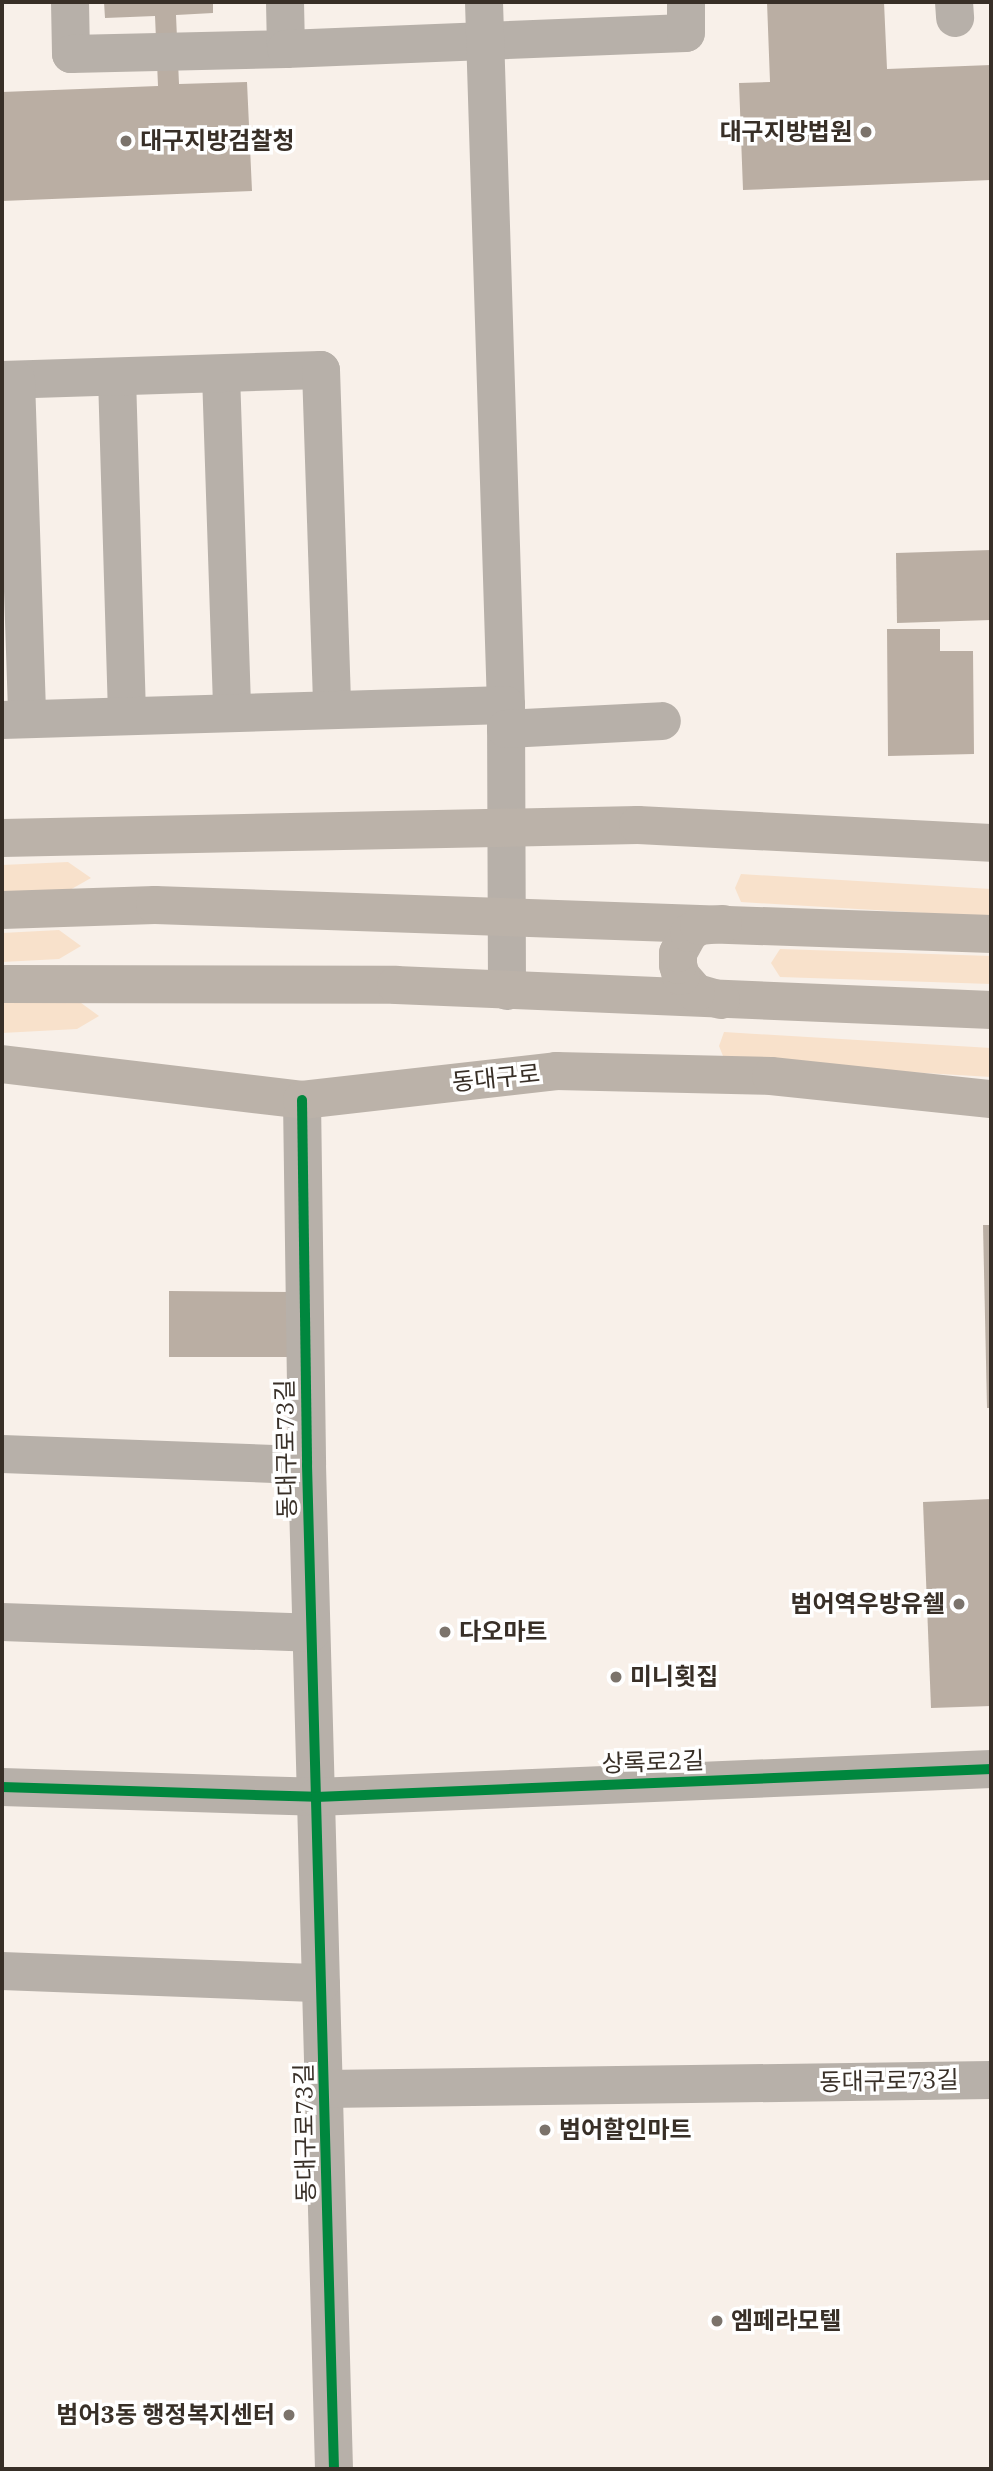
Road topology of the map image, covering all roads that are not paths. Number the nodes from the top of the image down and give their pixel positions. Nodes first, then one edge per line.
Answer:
1 (70, 2) edge
2 (285, 2) edge
3 (484, 2) edge
4 (686, 2) edge
5 (485, 42) junction
6 (286, 49) junction
7 (221, 374) junction
8 (117, 377) junction
9 (9, 380) edge
10 (332, 710) junction
11 (232, 713) junction
12 (127, 716) junction
13 (506, 717) junction
14 (14, 720) edge
15 (662, 720) dead end
16 (506, 828) junction
17 (2, 838) edge
18 (991, 843) edge
19 (2, 911) edge
20 (507, 915) junction
21 (735, 923) junction
22 (991, 934) edge
23 (2, 985) edge
24 (507, 991) junction
25 (726, 1001) junction
26 (991, 1010) edge
27 (2, 1064) edge
28 (991, 1099) edge
29 (302, 1100) junction
30 (2, 1454) edge
31 (307, 1465) junction
32 (2, 1622) edge
33 (311, 1633) junction
34 (991, 1769) edge
35 (2, 1787) edge
36 (316, 1797) junction
37 (2, 1971) edge
38 (321, 1983) junction
39 (991, 2080) edge
40 (324, 2089) junction
41 (334, 2469) edge

1 - 6 street
2 - 6 street
3 - 5 street
4 - 5 street
5 - 6 street
5 - 13 street
7 - 8 street
7 - 10 street
7 - 11 street
8 - 9 street
8 - 12 street
9 - 14 street
10 - 11 street
10 - 13 street
11 - 12 street
12 - 14 street
13 - 15 street
13 - 16 street
16 - 17 main road
16 - 18 main road
16 - 20 street
19 - 20 main road
20 - 21 main road
20 - 24 street
21 - 22 main road
21 - 25 main road
23 - 24 main road
24 - 25 main road
25 - 26 main road
27 - 29 main road, 동대구로
28 - 29 main road, 동대구로
29 - 31 street, 동대구로73길
30 - 31 street, 동대구로73길
31 - 33 street, 동대구로73길
32 - 33 street
33 - 36 street, 동대구로73길
34 - 36 street, 상록로2길
35 - 36 street
36 - 38 street, 동대구로73길
37 - 38 street
38 - 40 street, 동대구로73길
39 - 40 street, 동대구로73길
40 - 41 street, 동대구로73길

